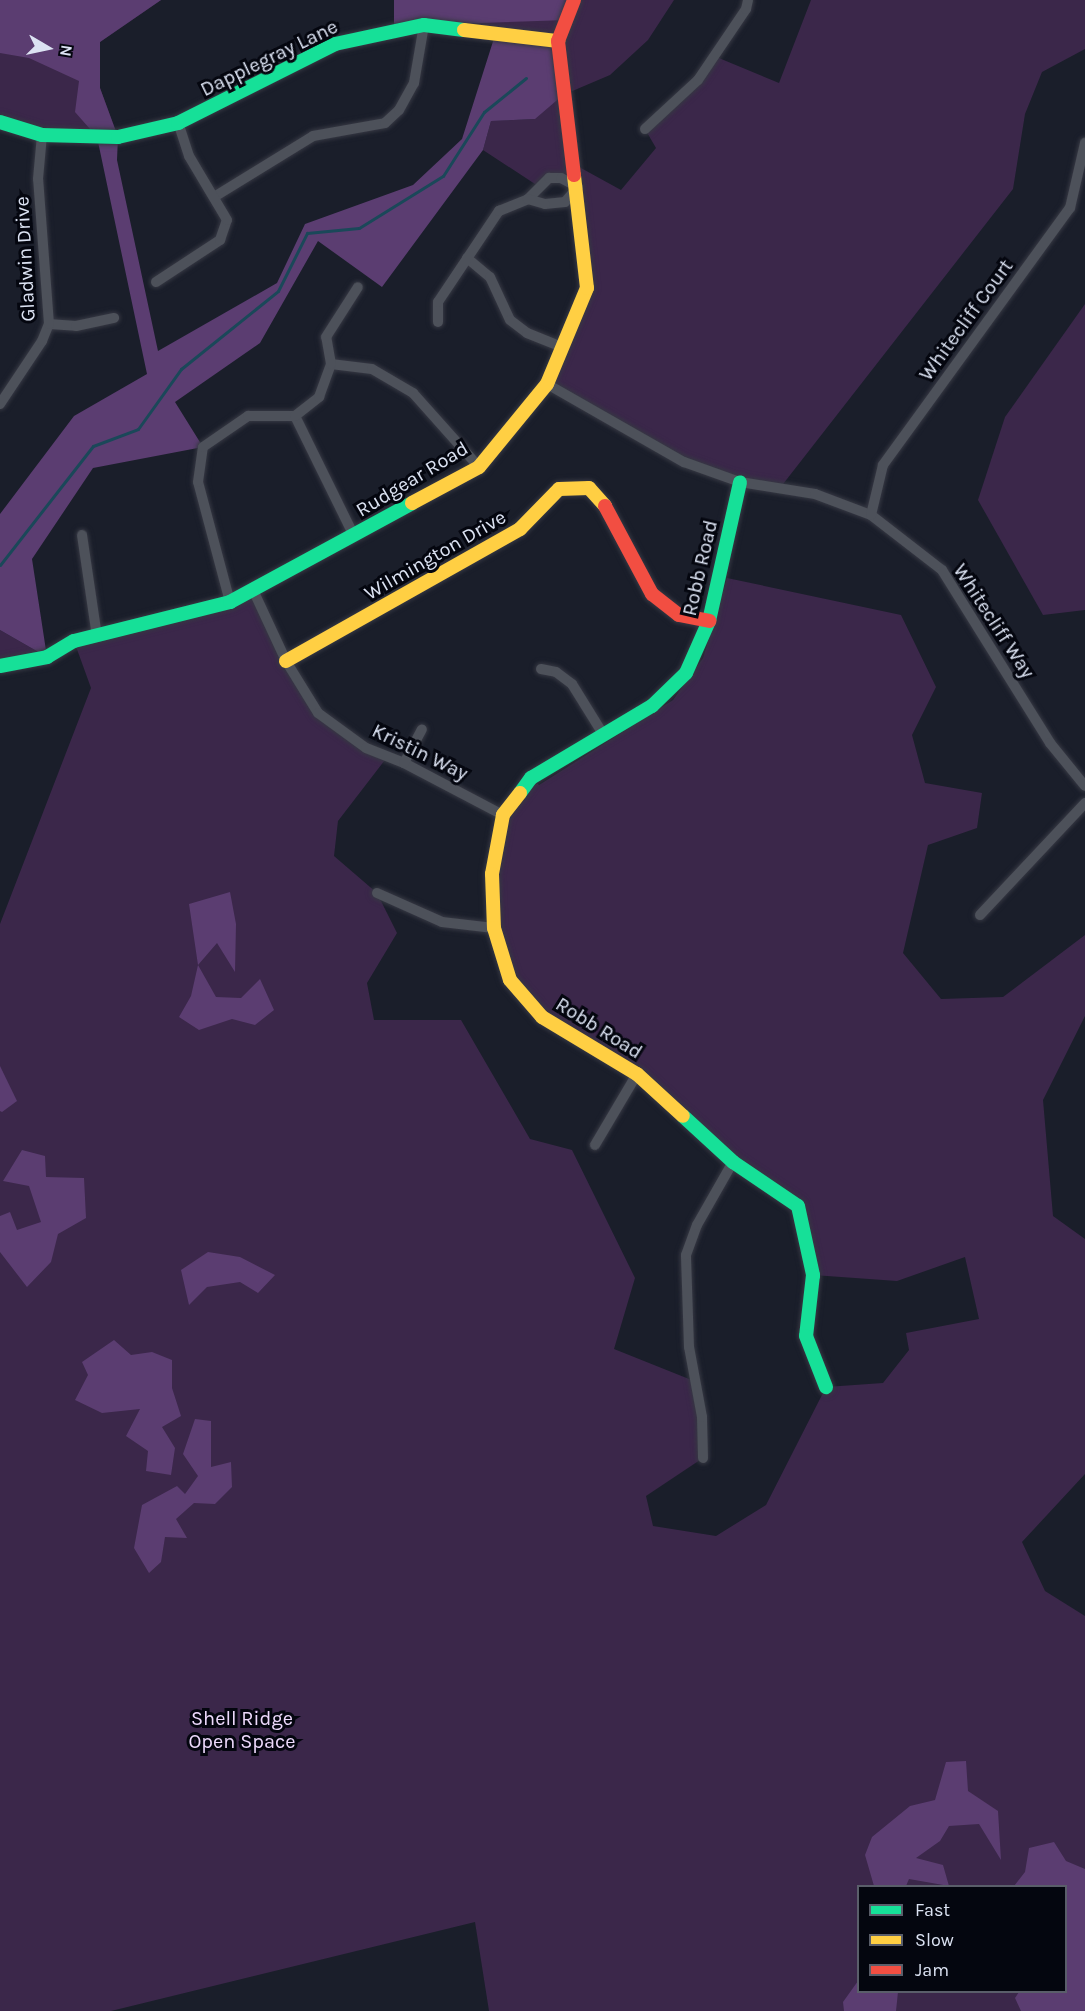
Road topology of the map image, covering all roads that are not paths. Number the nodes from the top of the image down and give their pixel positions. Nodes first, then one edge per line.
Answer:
1 (574, 0) edge
2 (748, 0) edge
3 (424, 24) junction
4 (558, 41) junction
5 (0, 122) edge
6 (178, 123) junction
7 (645, 129) dead end
8 (42, 135) junction
9 (1085, 143) edge
10 (578, 187) junction
11 (214, 197) junction
12 (528, 199) junction
13 (467, 258) junction
14 (156, 282) dead end
15 (358, 286) dead end
16 (114, 318) dead end
17 (438, 322) dead end
18 (49, 324) junction
19 (562, 347) junction
20 (331, 364) junction
21 (548, 384) junction
22 (0, 404) edge
23 (295, 416) junction
24 (478, 467) junction
25 (740, 482) junction
26 (871, 515) junction
27 (82, 535) dead end
28 (354, 536) junction
29 (254, 592) junction
30 (230, 602) junction
31 (709, 621) junction
32 (97, 636) junction
33 (286, 660) junction
34 (0, 666) edge
35 (541, 669) dead end
36 (422, 729) dead end
37 (603, 734) junction
38 (404, 763) junction
39 (1085, 786) edge
40 (1085, 803) edge
41 (503, 815) junction
42 (377, 893) dead end
43 (980, 915) dead end
44 (494, 928) junction
45 (637, 1074) junction
46 (595, 1146) dead end
47 (733, 1162) junction
48 (826, 1387) dead end
49 (703, 1458) dead end

1 - 4 street, Rudgear Road
2 - 7 street
3 - 4 street, Dapplegray Lane
3 - 6 street, Dapplegray Lane
3 - 11 street
4 - 10 street, Rudgear Road
5 - 8 street, Dapplegray Lane
6 - 8 street, Dapplegray Lane
6 - 11 street
8 - 18 street, Gladwin Drive
9 - 26 street, Whitecliff Court
10 - 12 street
10 - 12 street
10 - 19 street, Rudgear Road
11 - 14 street
12 - 13 street
13 - 17 street
13 - 19 street
15 - 20 street
16 - 18 street
18 - 22 street, Gladwin Drive
19 - 21 street, Rudgear Road
20 - 23 street
20 - 24 street
21 - 24 street, Rudgear Road
21 - 25 street, Whitecliff Way
23 - 28 street
23 - 30 street
24 - 28 street, Rudgear Road
25 - 26 street, Whitecliff Way
25 - 31 street, Robb Road
26 - 39 street, Whitecliff Way
27 - 32 street
28 - 29 street, Rudgear Road
29 - 30 street, Rudgear Road
29 - 33 street, Kristin Way
30 - 32 street, Rudgear Road
31 - 33 street, Wilmington Drive
31 - 37 street, Robb Road
32 - 34 street, Rudgear Road
33 - 38 street, Kristin Way
35 - 37 street
36 - 38 street
37 - 41 street, Robb Road
38 - 41 street, Kristin Way
40 - 43 street
41 - 44 street, Robb Road
42 - 44 street
44 - 45 street, Robb Road
45 - 46 street
45 - 47 street, Robb Road
47 - 48 street, Robb Road
47 - 49 street

